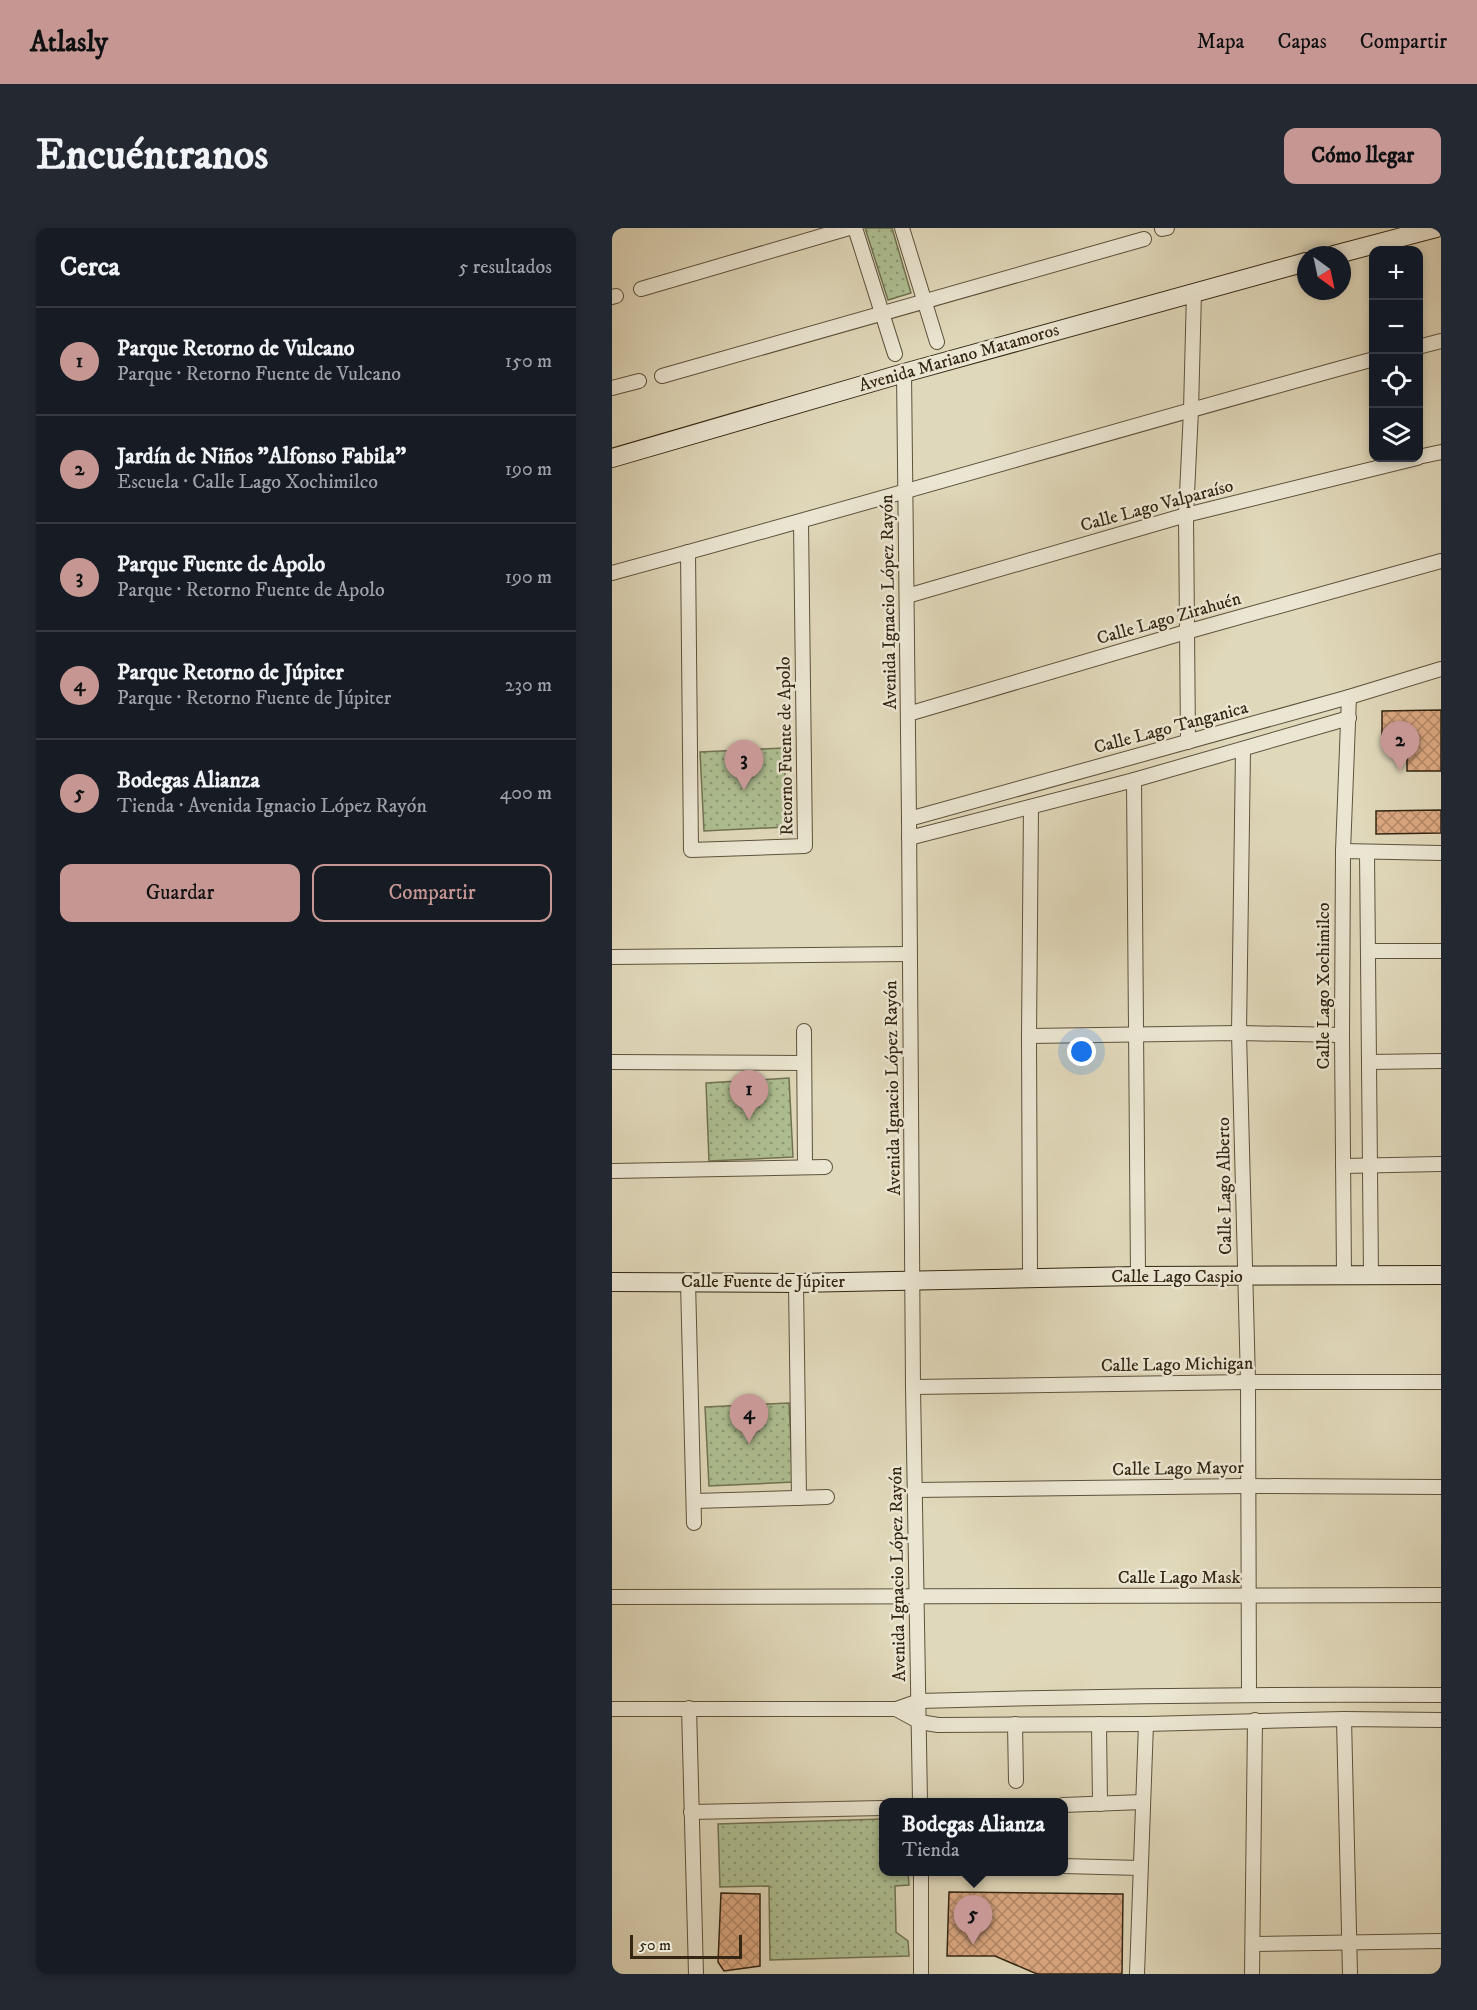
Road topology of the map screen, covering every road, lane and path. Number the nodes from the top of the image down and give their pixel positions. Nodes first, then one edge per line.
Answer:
1 (849, 228) edge
2 (855, 228) edge
3 (902, 228) edge
4 (1436, 228) edge
5 (1144, 239) dead end
6 (1351, 250) edge
7 (1297, 264) edge
8 (641, 289) dead end
9 (1194, 292) junction
10 (924, 300) junction
11 (882, 312) junction
12 (1441, 341) edge
13 (937, 342) dead end
14 (1423, 346) edge
15 (894, 354) dead end
16 (1369, 360) edge
17 (904, 373) junction
18 (662, 376) dead end
19 (639, 381) dead end
20 (612, 388) edge
21 (1191, 410) junction
22 (1441, 452) edge
23 (1423, 456) edge
24 (612, 458) edge
25 (1398, 462) edge
26 (905, 492) junction
27 (1186, 515) junction
28 (801, 522) junction
29 (688, 552) junction
30 (1441, 561) edge
31 (612, 573) edge
32 (907, 596) junction
33 (1186, 632) junction
34 (1441, 669) edge
35 (1349, 697) junction
36 (908, 714) junction
37 (1348, 718) junction
38 (1188, 742) junction
39 (1243, 750) junction
40 (1105, 765) junction
41 (1134, 780) junction
42 (1108, 787) junction
43 (1031, 807) junction
44 (909, 819) junction
45 (909, 838) junction
46 (1343, 851) junction
47 (1367, 852) junction
48 (1441, 853) edge
49 (1368, 951) junction
50 (1441, 951) edge
51 (909, 954) junction
52 (612, 957) edge
53 (804, 1031) dead end
54 (1239, 1033) junction
55 (1342, 1035) junction
56 (1029, 1036) junction
57 (1138, 1036) junction
58 (1441, 1061) edge
59 (612, 1062) edge
60 (1369, 1062) junction
61 (804, 1063) junction
62 (1441, 1164) edge
63 (1369, 1165) junction
64 (1343, 1166) junction
65 (805, 1167) junction
66 (825, 1167) dead end
67 (612, 1171) edge
68 (1344, 1275) junction
69 (1371, 1275) junction
70 (1441, 1275) edge
71 (1138, 1276) junction
72 (1245, 1277) junction
73 (1030, 1278) junction
74 (913, 1280) junction
75 (612, 1282) edge
76 (688, 1282) junction
77 (796, 1283) junction
78 (1248, 1382) junction
79 (1441, 1382) edge
80 (913, 1387) junction
81 (1248, 1486) junction
82 (1441, 1487) edge
83 (915, 1490) junction
84 (827, 1497) dead end
85 (799, 1498) junction
86 (694, 1501) junction
87 (694, 1523) dead end
88 (1441, 1595) edge
89 (1248, 1596) junction
90 (612, 1597) edge
91 (917, 1597) junction
92 (1249, 1694) junction
93 (1441, 1695) edge
94 (1199, 1696) junction
95 (919, 1701) junction
96 (688, 1708) junction
97 (612, 1709) edge
98 (896, 1709) junction
99 (1344, 1719) junction
100 (1255, 1720) junction
101 (1441, 1720) edge
102 (920, 1722) junction
103 (1199, 1722) junction
104 (1015, 1724) junction
105 (1099, 1724) junction
106 (1146, 1724) junction
107 (1016, 1781) dead end
108 (920, 1798) edge
109 (1143, 1802) junction
110 (1100, 1804) junction
111 (1068, 1805) edge
112 (879, 1808) edge
113 (691, 1812) junction
114 (1068, 1866) edge
115 (1140, 1868) junction
116 (921, 1876) edge
117 (1441, 1941) edge
118 (1350, 1942) junction
119 (1253, 1944) junction
120 (696, 1974) edge
121 (921, 1974) edge
122 (1137, 1974) edge
123 (1252, 1974) edge
124 (1350, 1974) edge

1 - 8 street
2 - 11 street
3 - 10 street
4 - 6 street
5 - 10 street
7 - 9 street, Avenida Mariano Matamoros
9 - 17 street, Avenida Mariano Matamoros
9 - 21 street
10 - 11 street
10 - 13 street
11 - 15 street
11 - 18 street
12 - 14 street
16 - 21 street
17 - 24 street, Avenida Mariano Matamoros
17 - 26 street, Avenida Ignacio López Rayón
19 - 20 street
21 - 26 street
21 - 27 street
22 - 23 street, Calle Lago Valparaíso
25 - 27 street, Calle Lago Valparaíso
26 - 28 street
26 - 32 street, Avenida Ignacio López Rayón
27 - 32 street, Calle Lago Valparaíso
27 - 33 street
28 - 29 street
28 - 29 street, Retorno Fuente de Apolo
29 - 31 street
30 - 33 street, Calle Lago Zirahuén
32 - 36 street, Avenida Ignacio López Rayón
33 - 36 street, Calle Lago Zirahuén
33 - 38 street
34 - 35 street, Calle Lago Tanganica
35 - 37 street, Calle Lago Xochimilco
35 - 38 street, Calle Lago Tanganica
36 - 44 street, Avenida Ignacio López Rayón
37 - 39 street
37 - 46 street, Calle Lago Xochimilco
38 - 40 street, Calle Lago Tanganica
39 - 41 street
39 - 54 street, Calle Lago Alberto
40 - 42 street
40 - 44 street, Calle Lago Tanganica
41 - 42 street
41 - 57 street
42 - 43 street
43 - 45 street
43 - 56 street
44 - 45 street, Avenida Ignacio López Rayón
45 - 51 street, Avenida Ignacio López Rayón
46 - 47 street
46 - 55 street, Calle Lago Xochimilco
47 - 48 street
47 - 49 street
49 - 50 street
49 - 60 street
51 - 52 street
51 - 74 street, Avenida Ignacio López Rayón
53 - 61 street
54 - 55 street
54 - 57 street
54 - 72 street, Calle Lago Alberto
55 - 64 street, Calle Lago Xochimilco
56 - 57 street
56 - 73 street
57 - 71 street
58 - 60 street
59 - 61 street
60 - 63 street
61 - 65 street
62 - 63 street
63 - 64 street
63 - 69 street
64 - 68 street, Calle Lago Xochimilco
65 - 66 street
65 - 67 street
68 - 69 street, Calle Lago Caspio
68 - 72 street, Calle Lago Caspio
69 - 70 street, Calle Lago Caspio
71 - 72 street, Calle Lago Caspio
71 - 73 street, Calle Lago Caspio
72 - 78 street, Calle Lago Alberto
73 - 74 street, Calle Lago Caspio
74 - 77 street, Calle Fuente de Júpiter
74 - 80 street, Avenida Ignacio López Rayón
75 - 76 street, Calle Fuente de Júpiter
76 - 77 street, Calle Fuente de Júpiter
76 - 86 street
77 - 85 street
78 - 79 street, Calle Lago Michigan
78 - 80 street, Calle Lago Michigan
78 - 81 street, Calle Lago Alberto
80 - 83 street, Avenida Ignacio López Rayón
81 - 82 street, Calle Lago Mayor
81 - 83 street, Calle Lago Mayor
81 - 89 street, Calle Lago Alberto
83 - 91 street, Avenida Ignacio López Rayón
84 - 85 street
85 - 86 street
86 - 87 street
88 - 89 street, Calle Lago Mask
89 - 91 street, Calle Lago Mask
89 - 92 street, Calle Lago Alberto
90 - 91 street, Calle Lago Mask
91 - 95 street, Avenida Ignacio López Rayón
92 - 93 street
92 - 94 street
94 - 95 street
94 - 103 street
95 - 98 street
95 - 102 street, Avenida Ignacio López Rayón
96 - 97 street
96 - 98 street
96 - 113 street
98 - 102 street
99 - 100 street
99 - 101 street
99 - 118 street
100 - 103 street
100 - 119 street
102 - 104 street
102 - 108 street, Avenida Ignacio López Rayón
103 - 106 street
104 - 105 street
104 - 107 street
105 - 106 street
105 - 110 street
106 - 109 street
109 - 110 street
109 - 115 street
110 - 111 street
112 - 113 street
113 - 120 street
114 - 115 street
115 - 122 street
116 - 121 street
117 - 118 street
118 - 119 street
118 - 124 street
119 - 123 street

